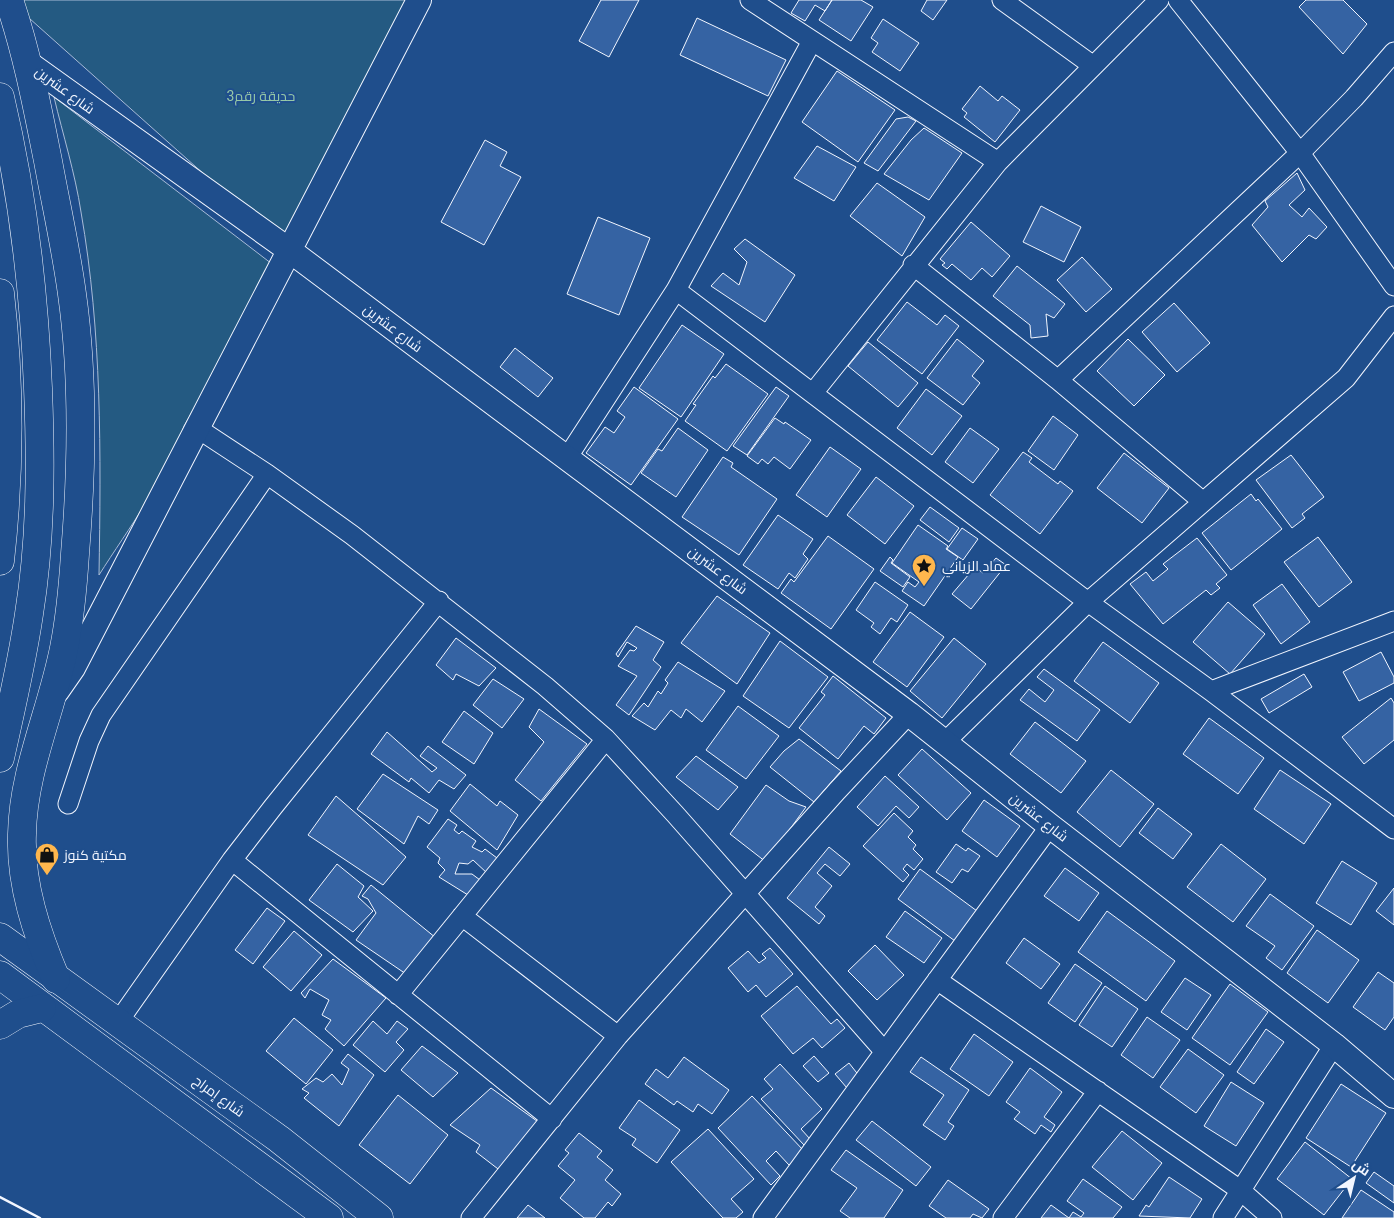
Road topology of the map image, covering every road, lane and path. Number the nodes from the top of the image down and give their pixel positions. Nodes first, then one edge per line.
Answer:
1 (9, 0) edge
2 (419, 0) edge
3 (750, 0) edge
4 (1002, 0) edge
5 (1159, 0) edge
6 (1178, 0) edge
7 (812, 41) junction
8 (1394, 52) edge
9 (28, 62) junction
10 (1092, 65) junction
11 (0, 97) edge
12 (1300, 153) junction
13 (998, 162) junction
14 (289, 250) junction
15 (913, 265) junction
16 (1394, 286) edge
17 (676, 290) junction
18 (0, 293) edge
19 (1394, 316) edge
20 (1058, 380) junction
21 (813, 393) junction
22 (197, 428) junction
23 (567, 458) junction
24 (267, 474) junction
25 (1202, 501) junction
26 (0, 561) edge
27 (439, 601) junction
28 (1088, 602) junction
29 (1394, 621) edge
30 (1211, 691) junction
31 (52, 696) junction
32 (909, 714) junction
33 (606, 739) junction
34 (945, 742) junction
35 (0, 758) edge
36 (68, 804) dead end
37 (11, 826) edge
38 (1050, 826) junction
39 (1394, 829) edge
40 (232, 860) junction
41 (745, 894) junction
42 (462, 916) junction
43 (0, 937) edge
44 (0, 975) edge
45 (56, 979) junction
46 (937, 980) junction
47 (398, 995) junction
48 (42, 1008) junction
49 (118, 1022) junction
50 (0, 1025) edge
51 (618, 1036) junction
52 (1334, 1045) junction
53 (884, 1052) junction
54 (1098, 1091) junction
55 (1394, 1096) edge
56 (552, 1119) junction
57 (1240, 1190) junction
58 (329, 1218) edge
59 (379, 1218) edge
60 (471, 1218) edge
61 (763, 1218) edge
62 (1004, 1218) edge
63 (1223, 1218) edge
64 (1272, 1218) edge

1 - 9 main road
2 - 14 street
3 - 7 street
4 - 10 street
5 - 10 street
6 - 12 street
7 - 13 street
7 - 17 street
8 - 12 street
9 - 14 street, شارع عشرين
9 - 31 main road
10 - 13 street
11 - 35 main road
12 - 16 street
12 - 20 street
13 - 15 street
14 - 22 street
14 - 23 street, شارع عشرين
15 - 20 street
15 - 21 street
17 - 21 street
17 - 23 street
18 - 26 main road
19 - 25 street
20 - 25 street
21 - 28 street
22 - 24 street
22 - 31 street
23 - 32 street, شارع عشرين
24 - 27 street
24 - 36 street
25 - 28 street
27 - 33 street
27 - 40 street
28 - 30 street
28 - 34 street
29 - 30 street
30 - 39 street
31 - 37 main road
32 - 34 street, شارع عشرين
32 - 41 street
33 - 41 street
33 - 42 street
34 - 38 street, شارع عشرين
37 - 45 main road
38 - 46 street
38 - 52 street, شارع عشرين
40 - 47 street
40 - 49 street
41 - 51 street
41 - 53 street
42 - 47 street
42 - 51 street
43 - 45 main road, شارع إمراح
44 - 48 main road
45 - 49 main road, شارع إمراح
46 - 53 street
46 - 54 street
47 - 56 street
48 - 50 main road
48 - 58 main road
49 - 59 main road, شارع إمراح
51 - 56 street
52 - 55 street, شارع عشرين
52 - 57 street
53 - 61 street
54 - 57 street
54 - 62 street
56 - 60 street
57 - 63 street
57 - 64 street

